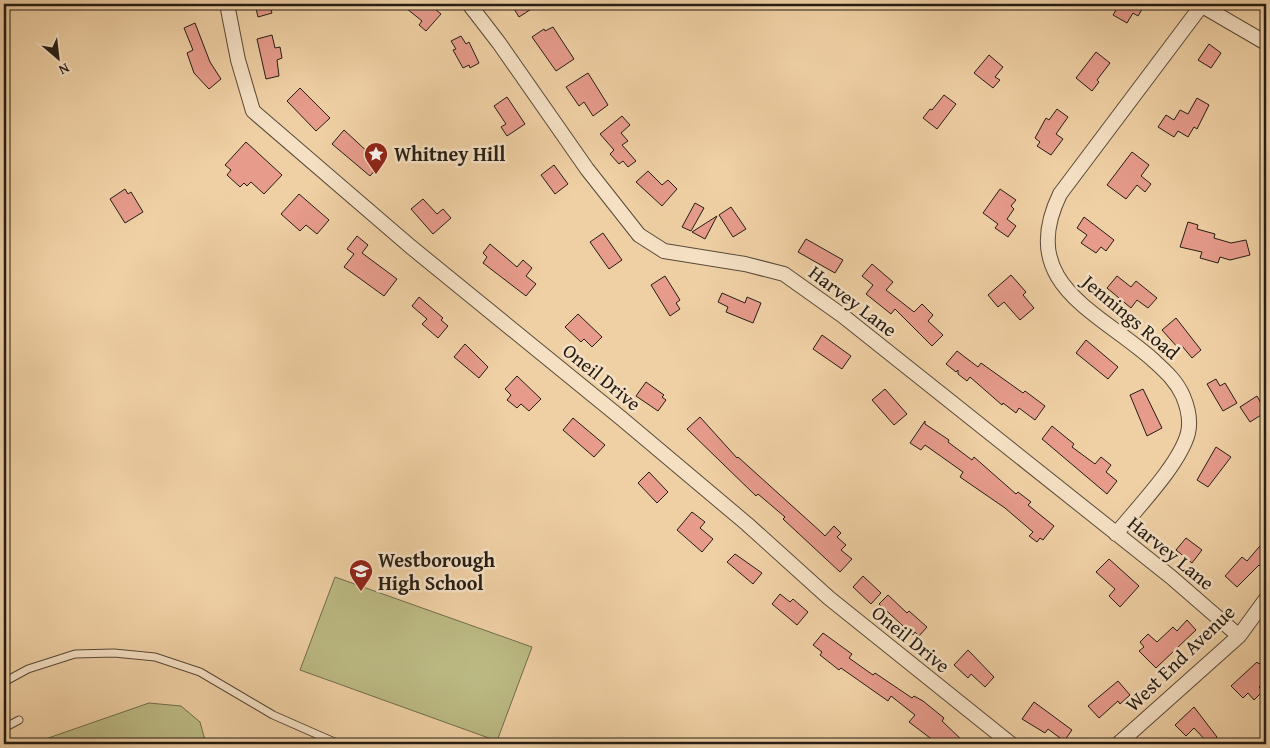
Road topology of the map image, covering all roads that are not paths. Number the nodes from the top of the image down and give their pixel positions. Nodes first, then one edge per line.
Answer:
1 (227, 4) edge
2 (469, 4) edge
3 (1201, 5) edge
4 (1266, 43) edge
5 (1116, 534) junction
6 (1266, 598) edge
7 (1239, 636) junction
8 (4, 682) edge
9 (19, 720) dead end
10 (4, 728) edge
11 (339, 744) edge
12 (1011, 744) edge
13 (1118, 744) edge

1 - 12 street, Oneil Drive
2 - 5 street, Harvey Lane
3 - 4 street
3 - 5 street, Jennings Road
5 - 7 street, Harvey Lane
6 - 7 street, West End Avenue
7 - 13 street, West End Avenue
8 - 11 lane
9 - 10 lane

